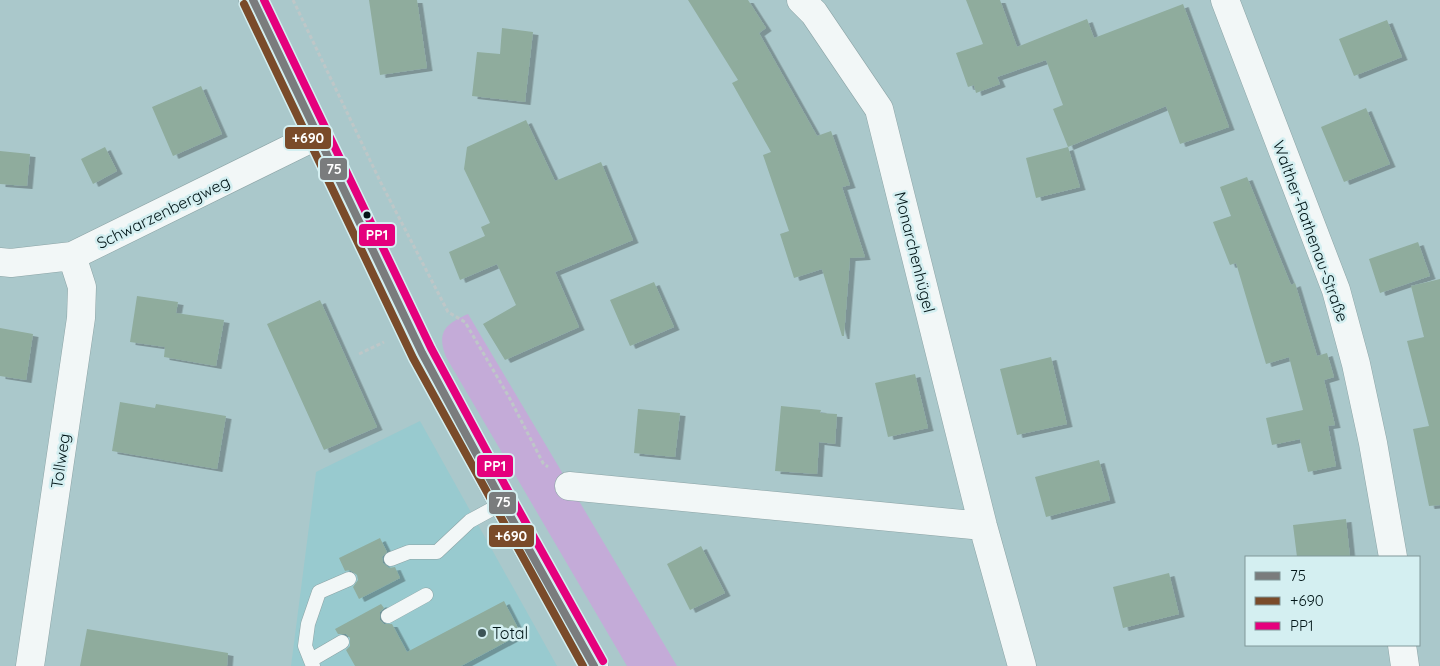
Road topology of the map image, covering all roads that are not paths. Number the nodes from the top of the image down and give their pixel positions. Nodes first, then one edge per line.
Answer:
1 (253, 0) edge
2 (801, 0) edge
3 (1225, 0) edge
4 (318, 135) junction
5 (72, 256) junction
6 (0, 262) edge
7 (569, 486) road end
8 (503, 504) junction
9 (983, 526) junction
10 (1392, 556) edge
11 (390, 559) dead end
12 (350, 579) dead end
13 (426, 596) dead end
14 (388, 616) dead end
15 (342, 642) dead end
16 (1402, 646) edge
17 (312, 663) edge
18 (30, 666) edge
19 (594, 666) edge
20 (1022, 666) edge
21 (1405, 666) edge

1 - 4 street
2 - 9 street, Monarchenhügel
3 - 10 street, Walther-Rathenau-Straße
4 - 5 street, Schwarzenbergweg
4 - 8 street
5 - 6 street, Schwarzenbergweg
5 - 18 street, Tollweg
7 - 9 street
8 - 11 lane
8 - 19 street
9 - 20 street, Monarchenhügel
12 - 17 lane
13 - 14 lane
15 - 17 lane
16 - 21 street

